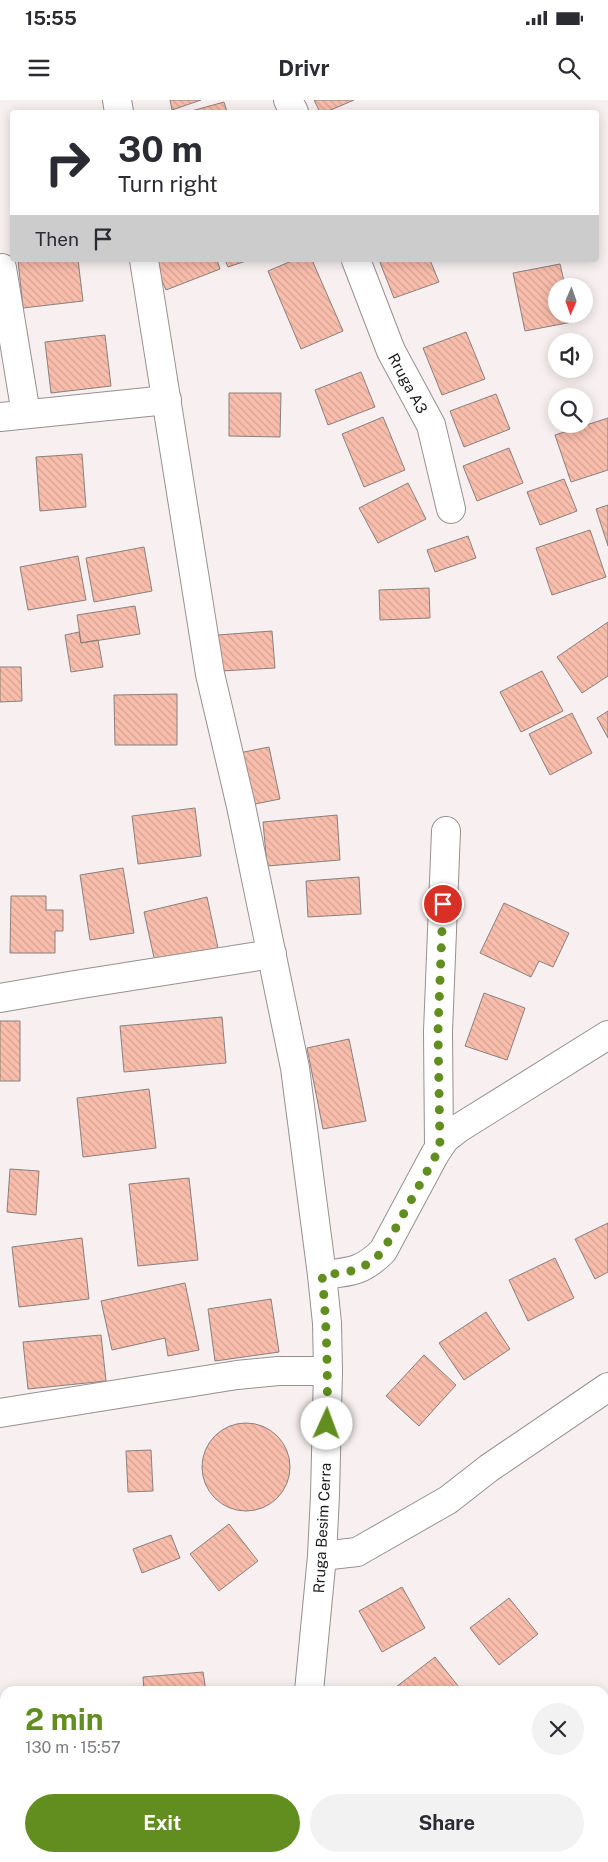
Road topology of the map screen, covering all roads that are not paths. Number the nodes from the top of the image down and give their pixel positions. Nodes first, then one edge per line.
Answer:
1 (144, 262) edge
2 (357, 262) edge
3 (2, 268) dead end
4 (168, 400) junction
5 (13, 415) edge
6 (451, 509) dead end
7 (446, 831) dead end
8 (272, 954) junction
9 (0, 998) edge
10 (608, 1035) edge
11 (440, 1148) junction
12 (322, 1275) junction
13 (328, 1371) junction
14 (608, 1388) edge
15 (0, 1413) edge
16 (322, 1556) junction
17 (309, 1686) edge

1 - 4 street, Rruga Besim Cerra
2 - 6 street, Rruga A3
3 - 5 street
4 - 5 street
4 - 8 street, Rruga Besim Cerra
7 - 11 street
8 - 9 street
8 - 12 street, Rruga Besim Cerra
10 - 11 street
11 - 12 street
12 - 13 street, Rruga Besim Cerra
13 - 15 street
13 - 16 street, Rruga Besim Cerra
14 - 16 street
16 - 17 street, Rruga Besim Cerra

